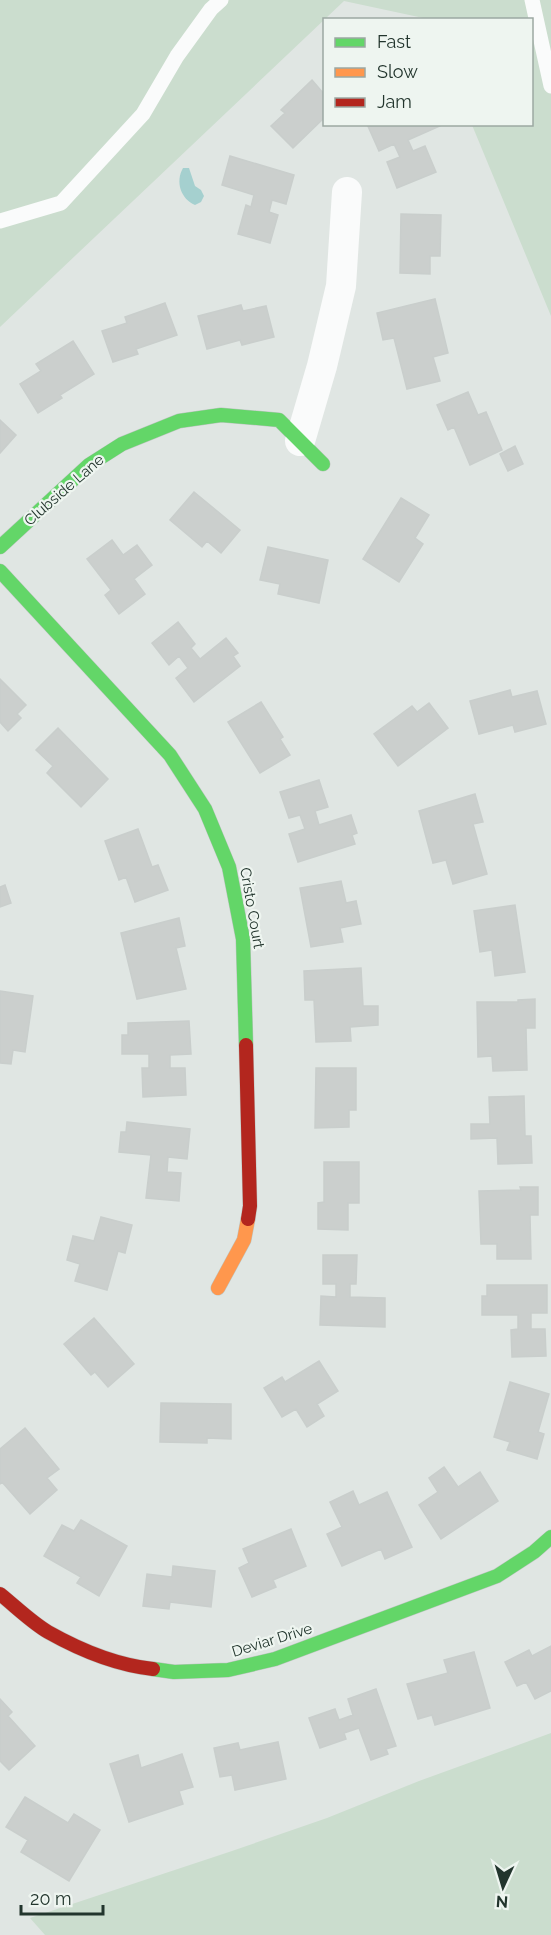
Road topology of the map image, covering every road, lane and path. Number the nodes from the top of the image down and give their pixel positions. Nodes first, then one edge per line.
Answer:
1 (221, 0) edge
2 (532, 0) edge
3 (551, 86) edge
4 (347, 192) dead end
5 (0, 221) edge
6 (300, 441) junction
7 (323, 464) dead end
8 (0, 547) edge
9 (0, 571) edge
10 (218, 1288) dead end
11 (551, 1537) edge
12 (0, 1594) edge

1 - 5 lane
2 - 3 lane
4 - 6 street
6 - 7 street, Clubside Lane
6 - 8 street, Clubside Lane
9 - 10 street, Cristo Court
11 - 12 street, Deviar Drive

